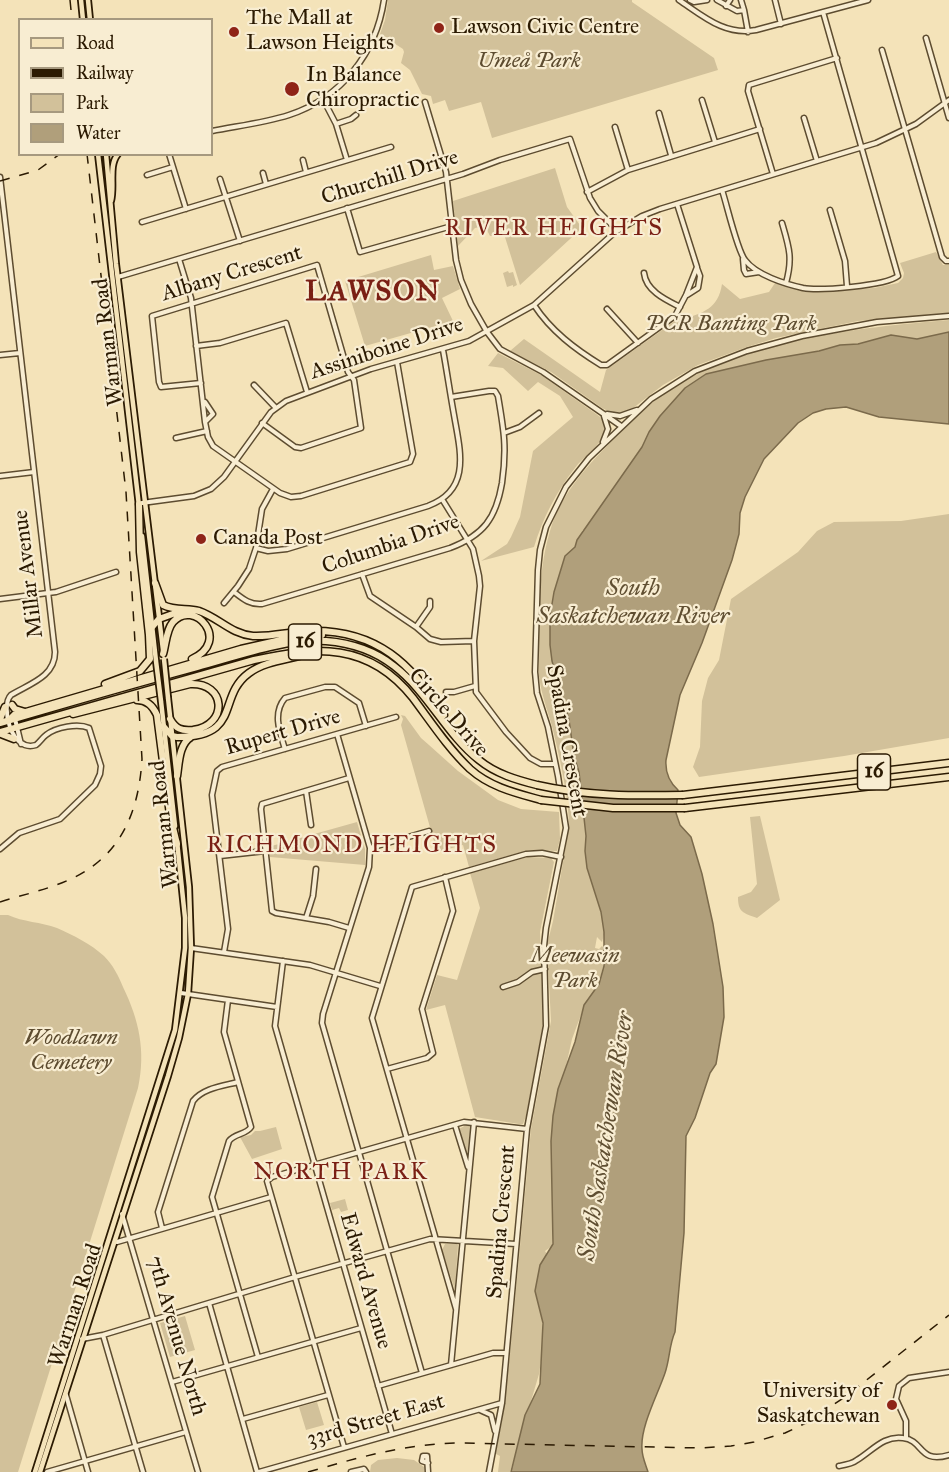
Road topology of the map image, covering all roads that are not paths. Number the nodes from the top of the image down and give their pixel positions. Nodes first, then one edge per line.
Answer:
1 (81, 0) edge
2 (88, 0) edge
3 (384, 0) edge
4 (679, 0) edge
5 (690, 0) edge
6 (707, 0) edge
7 (717, 0) edge
8 (730, 0) edge
9 (741, 0) edge
10 (775, 0) edge
11 (868, 0) edge
12 (687, 6) junction
13 (726, 6) junction
14 (744, 10) junction
15 (823, 12) junction
16 (83, 18) edge
17 (90, 18) edge
18 (781, 24) junction
19 (748, 32) junction
20 (926, 38) dead end
21 (882, 50) dead end
22 (837, 58) junction
23 (323, 99) junction
24 (702, 100) dead end
25 (949, 100) edge
26 (425, 102) dead end
27 (945, 103) junction
28 (659, 113) dead end
29 (356, 115) dead end
30 (804, 118) dead end
31 (949, 118) edge
32 (336, 124) junction
33 (615, 127) dead end
34 (759, 129) junction
35 (213, 130) edge
36 (905, 131) junction
37 (715, 142) junction
38 (391, 147) dead end
39 (862, 148) junction
40 (671, 155) junction
41 (98, 156) edge
42 (106, 156) edge
43 (116, 156) edge
44 (170, 156) edge
45 (303, 160) dead end
46 (347, 160) junction
47 (818, 161) junction
48 (173, 167) junction
49 (628, 170) junction
50 (306, 172) junction
51 (263, 173) dead end
52 (773, 174) junction
53 (147, 175) dead end
54 (0, 177) edge
55 (447, 178) junction
56 (220, 179) dead end
57 (266, 184) junction
58 (722, 190) junction
59 (587, 192) junction
60 (225, 196) junction
61 (110, 204) junction
62 (677, 204) junction
63 (347, 208) junction
64 (186, 209) junction
65 (830, 210) dead end
66 (142, 222) dead end
67 (782, 223) dead end
68 (452, 226) junction
69 (617, 230) junction
70 (107, 234) junction
71 (7, 238) junction
72 (0, 239) edge
73 (240, 241) junction
74 (743, 258) junction
75 (179, 259) junction
76 (949, 261) edge
77 (697, 267) junction
78 (760, 272) junction
79 (644, 273) dead end
80 (118, 277) junction
81 (786, 283) junction
82 (847, 286) junction
83 (686, 295) junction
84 (191, 303) junction
85 (534, 305) junction
86 (680, 307) junction
87 (607, 309) dead end
88 (949, 316) edge
89 (487, 332) junction
90 (638, 343) junction
91 (196, 346) junction
92 (443, 350) junction
93 (20, 353) junction
94 (0, 355) edge
95 (397, 362) junction
96 (352, 376) junction
97 (201, 382) junction
98 (254, 385) dead end
99 (307, 392) junction
100 (451, 397) junction
101 (203, 398) junction
102 (276, 408) junction
103 (640, 408) junction
104 (602, 412) junction
105 (538, 413) dead end
106 (206, 422) junction
107 (262, 423) junction
108 (621, 426) junction
109 (207, 431) junction
110 (504, 433) junction
111 (176, 438) dead end
112 (599, 448) junction
113 (235, 460) junction
114 (34, 472) junction
115 (0, 476) edge
116 (273, 489) junction
117 (442, 499) junction
118 (142, 503) junction
119 (468, 540) junction
120 (256, 548) junction
121 (116, 572) dead end
122 (362, 574) junction
123 (155, 583) junction
124 (234, 592) junction
125 (47, 593) junction
126 (0, 599) edge
127 (430, 601) dead end
128 (224, 603) dead end
129 (190, 610) junction
130 (159, 619) junction
131 (152, 627) junction
132 (416, 627) junction
133 (356, 637) junction
134 (474, 642) junction
135 (318, 649) junction
136 (163, 656) junction
137 (129, 681) junction
138 (475, 686) junction
139 (446, 692) dead end
140 (60, 702) junction
141 (121, 702) junction
142 (8, 706) junction
143 (26, 712) junction
144 (396, 717) dead end
145 (13, 718) junction
146 (170, 719) junction
147 (43, 720) junction
148 (0, 721) edge
149 (163, 726) junction
150 (366, 726) junction
151 (14, 728) junction
152 (0, 733) edge
153 (337, 734) junction
154 (172, 736) junction
155 (194, 736) junction
156 (14, 739) junction
157 (460, 741) junction
158 (21, 744) junction
159 (285, 749) junction
160 (949, 763) edge
161 (555, 764) junction
162 (177, 776) junction
163 (349, 778) junction
164 (949, 779) edge
165 (306, 791) junction
166 (310, 825) dead end
167 (429, 831) dead end
168 (177, 844) junction
169 (370, 848) junction
170 (0, 849) edge
171 (265, 851) junction
172 (219, 856) junction
173 (561, 857) junction
174 (316, 869) dead end
175 (445, 877) junction
176 (306, 918) junction
177 (349, 928) junction
178 (185, 948) junction
179 (191, 948) junction
180 (224, 952) junction
181 (283, 961) junction
182 (545, 969) junction
183 (336, 972) junction
184 (380, 986) junction
185 (503, 987) dead end
186 (181, 993) junction
187 (188, 994) junction
188 (228, 1000) junction
189 (277, 1007) junction
190 (387, 1069) junction
191 (238, 1082) junction
192 (474, 1122) junction
193 (455, 1125) junction
194 (527, 1128) junction
195 (407, 1139) junction
196 (359, 1152) junction
197 (314, 1165) junction
198 (469, 1170) junction
199 (271, 1197) junction
200 (216, 1212) junction
201 (121, 1213) junction
202 (162, 1228) junction
203 (131, 1238) junction
204 (436, 1239) junction
205 (462, 1240) junction
206 (114, 1241) junction
207 (516, 1245) junction
208 (387, 1251) junction
209 (343, 1264) junction
210 (295, 1277) junction
211 (240, 1294) junction
212 (209, 1304) junction
213 (456, 1309) junction
214 (154, 1319) junction
215 (361, 1328) junction
216 (103, 1335) junction
217 (80, 1339) junction
218 (313, 1342) junction
219 (507, 1353) junction
220 (258, 1357) junction
221 (451, 1365) junction
222 (227, 1366) junction
223 (949, 1372) edge
224 (422, 1373) junction
225 (172, 1382) junction
226 (378, 1386) junction
227 (65, 1392) junction
228 (328, 1395) junction
229 (502, 1403) junction
230 (476, 1410) junction
231 (243, 1419) junction
232 (186, 1432) junction
233 (392, 1434) junction
234 (495, 1436) junction
235 (906, 1438) junction
236 (135, 1446) junction
237 (344, 1447) junction
238 (949, 1455) edge
239 (85, 1461) junction
240 (428, 1463) dead end
241 (839, 1466) dead end
242 (365, 1470) edge
243 (35, 1472) edge
244 (40, 1472) edge
245 (47, 1472) edge
246 (88, 1472) edge
247 (143, 1472) edge
248 (198, 1472) edge
249 (258, 1472) edge
250 (351, 1472) edge
251 (428, 1472) edge
252 (489, 1472) edge

1 - 16 main road
2 - 17 main road
3 - 23 street
4 - 12 street
5 - 6 street
5 - 12 street
7 - 13 street
8 - 13 street
9 - 14 street
10 - 18 street
11 - 15 street
12 - 19 street
13 - 14 street
14 - 19 street
15 - 18 street
15 - 22 street
18 - 19 street
20 - 27 street
21 - 36 street
22 - 34 street
22 - 39 street
23 - 32 street
23 - 35 street
24 - 37 street
25 - 27 street, Assiniboine Drive
26 - 55 street
27 - 31 street
27 - 36 street, Assiniboine Drive
28 - 40 street
29 - 32 street
30 - 47 street
32 - 46 street
33 - 49 street
34 - 37 street
34 - 52 street
36 - 39 street, Assiniboine Drive
36 - 76 street
37 - 40 street
38 - 46 street
39 - 47 street, Assiniboine Drive
39 - 82 street
40 - 49 street
41 - 70 main road, Warman Road
42 - 61 main road, Warman Road
43 - 61 main road
44 - 48 street
45 - 50 street
46 - 50 street
47 - 52 street, Assiniboine Drive
48 - 53 street
48 - 64 street
49 - 59 street
50 - 57 street
51 - 57 street
52 - 58 street, Assiniboine Drive
54 - 71 street, Millar Avenue
55 - 59 street, Churchill Drive
55 - 63 street, Churchill Drive
55 - 68 street
56 - 60 street
57 - 60 street
58 - 62 street, Assiniboine Drive
58 - 74 street
59 - 69 street, Churchill Drive
60 - 64 street
60 - 73 street
61 - 80 main road, Warman Road
62 - 69 street, Assiniboine Drive
62 - 77 street
63 - 68 street
63 - 73 street, Churchill Drive
64 - 66 street
65 - 82 street
67 - 81 street
68 - 89 street
69 - 85 street, Assiniboine Drive
70 - 80 main road
70 - 118 main road, Warman Road
71 - 72 street
71 - 93 street, Millar Avenue
73 - 75 street, Churchill Drive
74 - 78 street
74 - 78 street
75 - 80 street, Churchill Drive
75 - 84 street
77 - 83 street
77 - 83 street
78 - 81 street
79 - 86 street
80 - 118 main road, Warman Road
81 - 82 street
83 - 86 street
84 - 91 street
84 - 96 street, Albany Crescent
84 - 97 street, Albany Crescent
85 - 89 street, Assiniboine Drive
85 - 90 street
86 - 90 street
87 - 90 street
88 - 103 street, Spadina Crescent
89 - 92 street, Assiniboine Drive
89 - 104 street
91 - 97 street
91 - 99 street
92 - 95 street, Assiniboine Drive
92 - 100 street
93 - 94 street
93 - 114 street, Millar Avenue
95 - 96 street, Assiniboine Drive
95 - 116 street
96 - 99 street, Assiniboine Drive
96 - 107 street
97 - 101 street
98 - 102 street
99 - 102 street, Assiniboine Drive
100 - 110 street, Columbia Drive
100 - 117 street
101 - 106 street
101 - 106 street
102 - 107 street, Assiniboine Drive
103 - 104 street
103 - 108 street, Spadina Crescent
104 - 108 street
104 - 112 street
105 - 110 street
106 - 109 street
107 - 113 street, Assiniboine Drive
108 - 112 street, Spadina Crescent
109 - 111 street
109 - 113 street
110 - 119 street, Columbia Drive
112 - 161 street, Spadina Crescent
113 - 116 street
113 - 118 street, Assiniboine Drive
114 - 115 street
114 - 125 street, Millar Avenue
116 - 120 street
117 - 119 street
117 - 120 street
118 - 123 main road, Warman Road
118 - 131 main road, Warman Road
118 - 140 highway
119 - 122 street, Columbia Drive
119 - 134 street
120 - 124 street
121 - 125 street
122 - 124 street, Columbia Drive
122 - 132 street
123 - 129 highway
123 - 130 main road, Warman Road
124 - 128 street
125 - 126 street
125 - 142 street, Millar Avenue
127 - 132 street
129 - 130 highway
129 - 133 highway
130 - 131 highway
130 - 136 main road, Warman Road
131 - 149 main road, Warman Road, bridge
132 - 134 street
133 - 137 highway
133 - 157 highway
134 - 138 street
135 - 147 highway, Circle Drive / 16
135 - 155 highway
135 - 164 highway, Circle Drive / 16, bridge
136 - 137 highway
136 - 146 main road, Warman Road, bridge
137 - 140 highway
138 - 139 street
138 - 161 street
140 - 143 highway
141 - 146 highway
141 - 147 highway
141 - 168 highway
142 - 143 highway
142 - 145 street
142 - 145 street
142 - 148 highway
143 - 145 highway
144 - 150 street, Rupert Drive
145 - 148 highway, Circle Drive / 16
145 - 151 street
145 - 157 highway, Circle Drive / 16
146 - 154 main road, Warman Road
147 - 151 highway, Circle Drive / 16
149 - 154 highway
149 - 168 main road, Warman Road
150 - 153 street, Rupert Drive
150 - 159 street
151 - 152 highway, Circle Drive / 16
151 - 156 street
151 - 158 street
152 - 156 highway
153 - 159 street, Rupert Drive
153 - 163 street
154 - 155 highway
154 - 162 main road, Warman Road
155 - 162 highway
156 - 158 street
157 - 160 highway, Circle Drive / 16, bridge
158 - 170 street
159 - 172 street, Rupert Drive
161 - 173 street, Spadina Crescent
162 - 179 main road, Warman Road
163 - 165 street
163 - 169 street
165 - 166 street
165 - 171 street
167 - 169 street
168 - 178 main road, Warman Road
169 - 177 street
171 - 172 street
171 - 176 street
172 - 180 street, Rupert Drive
173 - 175 street
173 - 182 street, Spadina Crescent
174 - 176 street
175 - 184 street
175 - 190 street
176 - 177 street
177 - 183 street
178 - 179 street
178 - 186 main road, Warman Road
179 - 180 street
179 - 187 main road, Warman Road
180 - 181 street
181 - 183 street
181 - 189 street, Edward Avenue
182 - 185 street
182 - 194 street, Spadina Crescent
183 - 184 street
183 - 196 street
184 - 190 street
186 - 187 street
186 - 201 main road, Warman Road
187 - 188 street
187 - 201 main road, Warman Road
188 - 189 street
188 - 191 street
189 - 197 street, Edward Avenue
190 - 195 street
191 - 200 street
191 - 202 street
192 - 193 street
192 - 194 street
192 - 198 street
193 - 195 street
193 - 198 street
194 - 207 street, Spadina Crescent
195 - 196 street
195 - 204 street
196 - 197 street
196 - 208 street
197 - 199 street
197 - 209 street, Edward Avenue
198 - 205 street
199 - 200 street
199 - 210 street
200 - 202 street
200 - 211 street
201 - 203 street, 7th Avenue North
201 - 206 main road, Warman Road
201 - 217 main road, Warman Road
202 - 203 street
203 - 206 street
203 - 214 street, 7th Avenue North
204 - 205 street
204 - 208 street
204 - 213 street
205 - 207 street
205 - 213 street
206 - 217 main road, Warman Road
207 - 219 street, Spadina Crescent
208 - 209 street
208 - 224 street
209 - 210 street
209 - 215 street, Edward Avenue
210 - 211 street
210 - 218 street
211 - 212 street
211 - 220 street
212 - 214 street
212 - 222 street
213 - 221 street
214 - 216 street
214 - 225 street, 7th Avenue North
215 - 218 street
215 - 226 street, Edward Avenue
216 - 217 street
216 - 236 street
217 - 227 main road, Warman Road
217 - 243 main road, Warman Road
218 - 220 street
218 - 228 street
219 - 221 street
219 - 229 street, Spadina Crescent
220 - 222 street
221 - 224 street
222 - 225 street
222 - 231 street
223 - 235 street
224 - 226 street
225 - 232 street, 7th Avenue North
226 - 233 street, Edward Avenue
227 - 239 street
227 - 244 main road, Warman Road
228 - 231 street
228 - 237 street
229 - 230 street, 33rd Street East
229 - 234 street, Spadina Crescent
230 - 233 street, 33rd Street East
230 - 234 street
231 - 249 street
232 - 236 street
232 - 248 street, 7th Avenue North
233 - 237 street, 33rd Street East
234 - 252 street, Spadina Crescent
235 - 238 street
235 - 241 street
236 - 239 street
236 - 247 street
237 - 249 street, 33rd Street East
239 - 245 street
239 - 246 street
240 - 251 street
242 - 250 street

